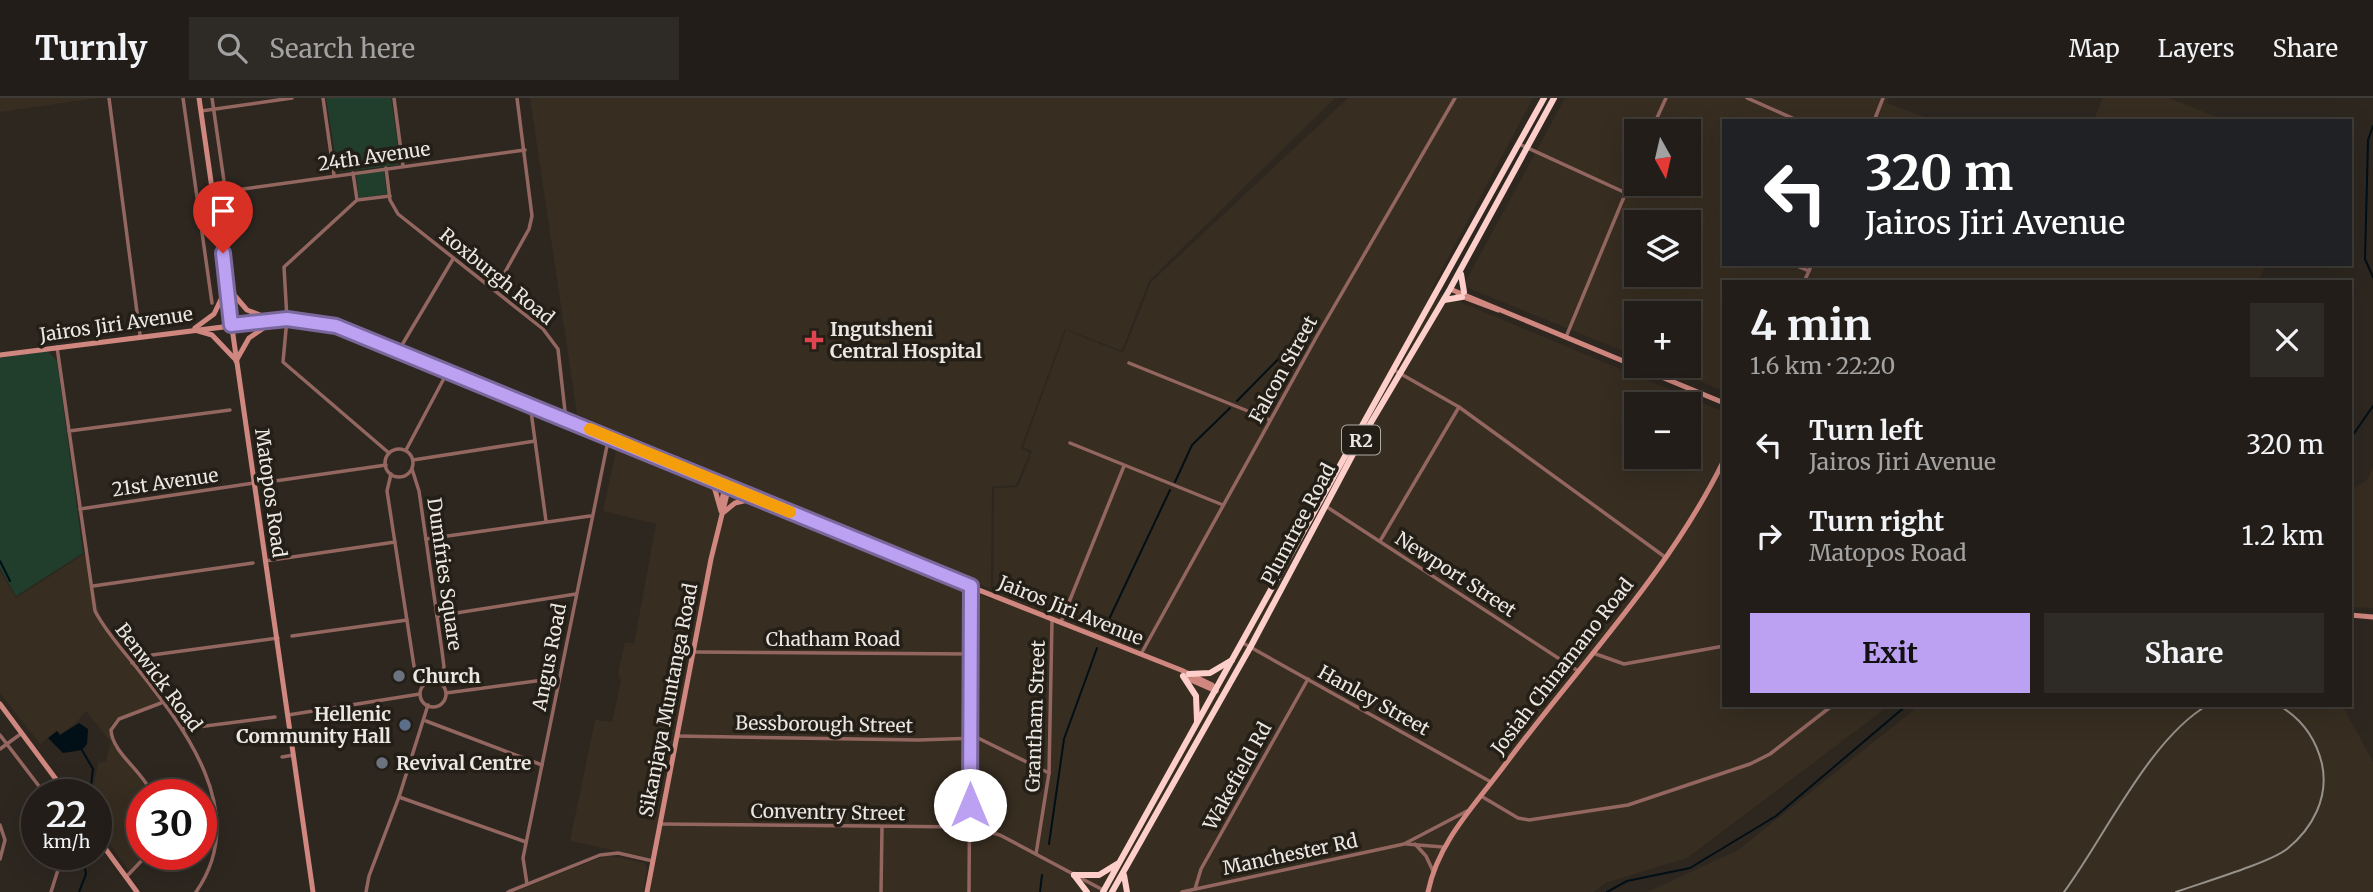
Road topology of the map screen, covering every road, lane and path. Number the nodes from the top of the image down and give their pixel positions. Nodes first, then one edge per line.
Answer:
1 (109, 98) edge
2 (183, 98) edge
3 (199, 98) edge
4 (212, 98) edge
5 (292, 98) edge
6 (323, 98) edge
7 (394, 98) edge
8 (517, 98) edge
9 (1455, 98) edge
10 (1544, 98) edge
11 (1554, 98) edge
12 (1666, 98) edge
13 (1746, 98) edge
14 (1884, 98) edge
15 (214, 109) junction
16 (201, 111) junction
17 (1656, 119) edge
18 (1795, 119) edge
19 (1875, 119) edge
20 (1520, 145) junction
21 (1527, 148) junction
22 (525, 150) junction
23 (403, 166) junction
24 (386, 168) junction
25 (353, 173) junction
26 (334, 175) junction
27 (1624, 192) edge
28 (390, 196) junction
29 (1625, 196) edge
30 (357, 200) junction
31 (218, 219) junction
32 (200, 221) junction
33 (453, 259) junction
34 (1797, 266) edge
35 (1811, 266) edge
36 (1462, 268) junction
37 (1809, 271) junction
38 (1447, 272) junction
39 (1805, 280) edge
40 (226, 285) junction
41 (1450, 289) junction
42 (495, 290) junction
43 (1463, 295) junction
44 (1433, 297) junction
45 (1444, 300) junction
46 (212, 303) dead end
47 (287, 319) junction
48 (276, 320) junction
49 (231, 325) junction
50 (192, 329) junction
51 (140, 335) junction
52 (1565, 338) junction
53 (57, 347) junction
54 (399, 350) junction
55 (0, 355) edge
56 (236, 361) junction
57 (1129, 363) dead end
58 (449, 369) junction
59 (1394, 370) junction
60 (1401, 374) junction
61 (1722, 402) edge
62 (530, 404) junction
63 (1459, 407) junction
64 (230, 410) dead end
65 (566, 419) junction
66 (1270, 420) junction
67 (69, 431) junction
68 (609, 436) junction
69 (535, 441) junction
70 (1070, 443) dead end
71 (406, 450) junction
72 (389, 453) junction
73 (413, 460) junction
74 (1722, 463) edge
75 (386, 465) junction
76 (1124, 466) junction
77 (412, 469) junction
78 (391, 474) junction
79 (706, 477) junction
80 (268, 482) dead end
81 (254, 483) junction
82 (729, 486) junction
83 (758, 498) junction
84 (1322, 504) junction
85 (1223, 505) junction
86 (80, 509) junction
87 (722, 514) junction
88 (590, 516) junction
89 (546, 521) junction
90 (426, 539) junction
91 (1380, 541) junction
92 (395, 542) junction
93 (1665, 557) junction
94 (265, 561) junction
95 (253, 563) dead end
96 (92, 586) junction
97 (971, 586) junction
98 (576, 594) junction
99 (2352, 615) edge
100 (438, 616) junction
101 (2373, 617) edge
102 (407, 620) junction
103 (1052, 621) junction
104 (1060, 624) junction
105 (292, 636) dead end
106 (278, 638) junction
107 (1243, 643) junction
108 (1251, 646) junction
109 (1722, 646) edge
110 (693, 652) junction
111 (1593, 653) junction
112 (972, 654) junction
113 (1140, 656) junction
114 (1235, 657) junction
115 (132, 663) junction
116 (1578, 671) junction
117 (1186, 675) junction
118 (558, 678) junction
119 (1308, 679) junction
120 (438, 682) junction
121 (1231, 683) junction
122 (424, 685) junction
123 (1216, 691) junction
124 (446, 692) junction
125 (420, 694) junction
126 (161, 703) junction
127 (0, 704) edge
128 (428, 705) junction
129 (1217, 706) junction
130 (1830, 707) edge
131 (288, 715) junction
132 (275, 717) dead end
133 (425, 721) junction
134 (1196, 726) junction
135 (182, 729) junction
136 (22, 733) junction
137 (0, 735) edge
138 (677, 736) junction
139 (970, 737) junction
140 (7, 744) junction
141 (0, 749) edge
142 (294, 755) junction
143 (282, 757) dead end
144 (542, 765) junction
145 (1049, 773) junction
146 (34, 779) edge
147 (55, 779) edge
148 (145, 779) edge
149 (1492, 782) junction
150 (1481, 796) junction
151 (399, 797) junction
152 (1469, 810) junction
153 (660, 824) junction
154 (0, 825) edge
155 (883, 827) junction
156 (970, 827) junction
157 (526, 842) junction
158 (1404, 844) junction
159 (1415, 844) junction
160 (1443, 847) junction
161 (1036, 853) junction
162 (112, 858) edge
163 (0, 859) edge
164 (653, 861) junction
165 (1121, 861) junction
166 (58, 870) edge
167 (133, 870) edge
168 (1433, 871) junction
169 (1124, 873) junction
170 (1074, 875) junction
171 (126, 877) junction
172 (527, 884) junction
173 (1195, 889) junction
174 (51, 892) edge
175 (137, 892) edge
176 (196, 892) edge
177 (313, 892) edge
178 (366, 892) edge
179 (508, 892) edge
180 (647, 892) edge
181 (881, 892) edge
182 (969, 892) edge
183 (1087, 892) edge
184 (1105, 892) edge
185 (1112, 892) edge
186 (1127, 892) edge
187 (1182, 892) edge
188 (1428, 892) edge

1 - 51 street
2 - 32 street
3 - 16 main road, Matopos Road
4 - 15 street
5 - 15 street
6 - 26 street
7 - 23 street
8 - 22 street
9 - 66 street, Falcon Street
10 - 20 highway, Plumtree Road / R2
11 - 21 highway, Plumtree Road / R2
12 - 17 street
13 - 18 street
14 - 19 street
15 - 16 street
15 - 26 street, 24th Avenue
16 - 31 main road, Matopos Road
20 - 21 street
20 - 38 highway, Plumtree Road / R2
21 - 27 street
21 - 36 highway, Plumtree Road / R2
22 - 23 street, 24th Avenue
22 - 42 street
23 - 24 street, 24th Avenue
24 - 25 street, 24th Avenue
24 - 28 street, Roxburgh Road
25 - 26 street, 24th Avenue
25 - 30 street
28 - 30 street
28 - 33 street, Roxburgh Road
29 - 52 street
30 - 47 street
31 - 32 street
31 - 40 main road, Matopos Road
32 - 46 street
33 - 42 street, Roxburgh Road
33 - 54 street
34 - 37 street
35 - 37 street
36 - 41 highway, Plumtree Road / R2
36 - 43 highway
37 - 39 street
38 - 41 highway
38 - 44 highway, Plumtree Road / R2
40 - 48 main road
40 - 49 main road, Matopos Road
40 - 50 main road
41 - 43 main road
41 - 44 highway
41 - 45 highway, Plumtree Road / R2
42 - 65 street, Roxburgh Road
43 - 45 highway
43 - 52 main road
44 - 59 highway, Plumtree Road / R2
45 - 60 highway, Plumtree Road / R2
47 - 48 main road, Jairos Jiri Avenue
47 - 54 main road, Jairos Jiri Avenue
47 - 72 street
48 - 49 main road, Jairos Jiri Avenue
48 - 56 main road
49 - 50 main road, Jairos Jiri Avenue
49 - 56 main road, Matopos Road
50 - 51 main road, Jairos Jiri Avenue
50 - 56 main road
51 - 53 main road, Jairos Jiri Avenue
52 - 61 main road
53 - 55 main road, Jairos Jiri Avenue
53 - 67 street, Benwick Road
54 - 58 main road, Jairos Jiri Avenue
56 - 81 main road, Matopos Road
57 - 66 street
58 - 62 main road, Jairos Jiri Avenue
58 - 71 street
59 - 60 street
59 - 84 highway, Plumtree Road / R2
60 - 63 street
60 - 84 highway, Plumtree Road / R2
62 - 65 main road, Jairos Jiri Avenue
62 - 69 street
63 - 91 street
63 - 93 street
64 - 67 street
65 - 68 main road, Jairos Jiri Avenue
66 - 85 street, Falcon Street
67 - 86 street, Benwick Road
68 - 79 main road, Jairos Jiri Avenue
68 - 88 street, Angus Road
69 - 73 street
69 - 89 street
70 - 76 street
71 - 72 street
71 - 73 street
72 - 75 street
73 - 77 street
74 - 93 main road, Josiah Chinamano Road
75 - 78 street
75 - 80 street
76 - 85 street
76 - 104 street
77 - 78 street
77 - 90 street, Dumfries Square
78 - 92 street
79 - 82 main road, Jairos Jiri Avenue
79 - 87 main road
81 - 86 street, 21st Avenue
81 - 94 main road, Matopos Road
82 - 83 main road, Jairos Jiri Avenue
82 - 87 main road, Sikanjaya Muntanga Road
83 - 87 main road
83 - 97 main road, Jairos Jiri Avenue
84 - 91 street, Newport Street
84 - 107 highway, Plumtree Road / R2
84 - 108 highway, Plumtree Road / R2
85 - 113 street, Falcon Street
86 - 96 street, Benwick Road
87 - 110 main road, Sikanjaya Muntanga Road
88 - 89 street
88 - 98 street, Angus Road
89 - 90 street
90 - 100 street, Dumfries Square
91 - 116 street, Newport Street
92 - 94 street
92 - 102 street
93 - 111 main road, Josiah Chinamano Road
94 - 106 main road, Matopos Road
95 - 96 street
96 - 115 street, Benwick Road
97 - 103 main road, Jairos Jiri Avenue
97 - 112 street
98 - 100 street
98 - 118 street, Angus Road
99 - 101 main road
100 - 120 street, Dumfries Square
102 - 105 street
102 - 122 street
103 - 104 main road, Jairos Jiri Avenue
103 - 145 street, Grantham Street
104 - 113 main road, Jairos Jiri Avenue
106 - 115 street
106 - 131 main road, Matopos Road
107 - 108 street, Hanley Street
107 - 114 highway, Plumtree Road / R2
108 - 119 street, Hanley Street
108 - 121 highway, Plumtree Road / R2
109 - 111 street
110 - 112 street, Chatham Road
110 - 138 main road, Sikanjaya Muntanga Road
111 - 116 main road, Josiah Chinamano Road
112 - 139 street
113 - 117 main road, Jairos Jiri Avenue
114 - 117 highway
114 - 123 highway, Plumtree Road / R2
115 - 126 street, Benwick Road
116 - 149 main road, Josiah Chinamano Road
117 - 123 main road
117 - 134 highway
118 - 124 street
118 - 144 street, Angus Road
119 - 149 street, Hanley Street
119 - 173 street, Wakefield Rd
120 - 122 street
120 - 124 street
121 - 123 highway
121 - 129 highway, Plumtree Road / R2
122 - 125 street
123 - 129 highway
123 - 134 highway, Plumtree Road / R2
124 - 128 street
125 - 128 street
125 - 131 street
126 - 135 street, Benwick Road
126 - 148 street
127 - 136 main road
128 - 133 street
129 - 169 highway, Plumtree Road / R2
130 - 150 street
131 - 142 main road, Matopos Road
132 - 135 street
133 - 144 street
133 - 151 street
134 - 165 highway, Plumtree Road / R2
135 - 176 street, Benwick Road
136 - 140 street
136 - 147 main road
137 - 140 street
138 - 139 street, Bessborough Street
138 - 153 main road, Sikanjaya Muntanga Road
139 - 145 street
139 - 156 street
140 - 141 street
140 - 146 street
142 - 143 street
142 - 177 main road, Matopos Road
144 - 157 street, Angus Road
145 - 161 street, Grantham Street
149 - 150 main road, Josiah Chinamano Road
150 - 152 main road, Josiah Chinamano Road
151 - 157 street
151 - 178 street
152 - 158 street
152 - 160 main road, Josiah Chinamano Road
153 - 155 street, Conventry Street
153 - 164 main road, Sikanjaya Muntanga Road
154 - 163 street
155 - 156 street, Conventry Street
155 - 181 street
156 - 161 street, Conventry Street
156 - 182 street
157 - 172 street, Angus Road
158 - 159 street
158 - 173 street, Manchester Rd
159 - 160 street
159 - 168 street
160 - 168 main road, Josiah Chinamano Road
161 - 170 street, Conventry Street
162 - 171 main road
164 - 172 street
164 - 180 main road, Sikanjaya Muntanga Road
165 - 170 highway
165 - 184 highway, Plumtree Road / R2
166 - 174 street
167 - 171 street
168 - 188 main road, Josiah Chinamano Road
169 - 185 highway, Plumtree Road / R2
169 - 186 highway
170 - 183 highway
170 - 184 street, Conventry Street
171 - 175 main road
172 - 179 street
173 - 187 street, Manchester Rd

